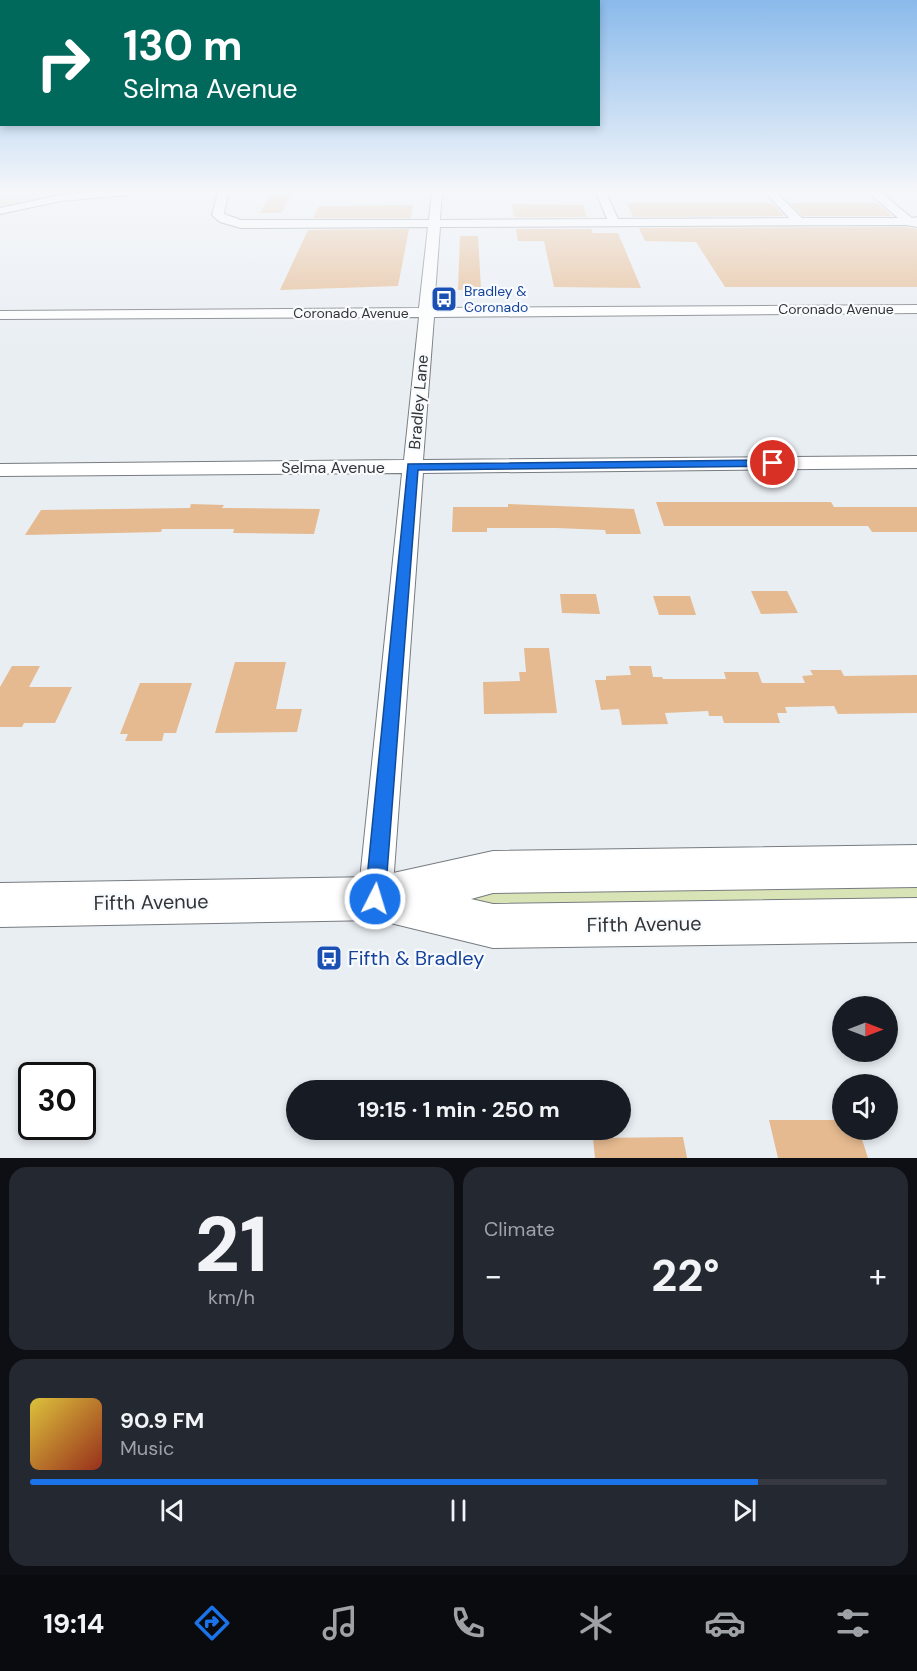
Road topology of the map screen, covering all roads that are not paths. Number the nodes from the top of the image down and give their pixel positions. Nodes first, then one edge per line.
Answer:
1 (432, 246) edge
2 (917, 309) edge
3 (426, 312) junction
4 (0, 315) edge
5 (917, 462) edge
6 (412, 466) junction
7 (0, 470) edge
8 (917, 866) edge
9 (375, 899) junction
10 (0, 905) edge
11 (917, 920) edge

1 - 3 street, Bradley Lane
2 - 3 street, Coronado Avenue
3 - 4 street, Coronado Avenue
3 - 6 street, Bradley Lane
5 - 6 street, Selma Avenue
6 - 7 street, Selma Avenue
6 - 9 street, Bradley Lane
8 - 9 street, Fifth Avenue
9 - 10 street, Fifth Avenue
9 - 11 street, Fifth Avenue

